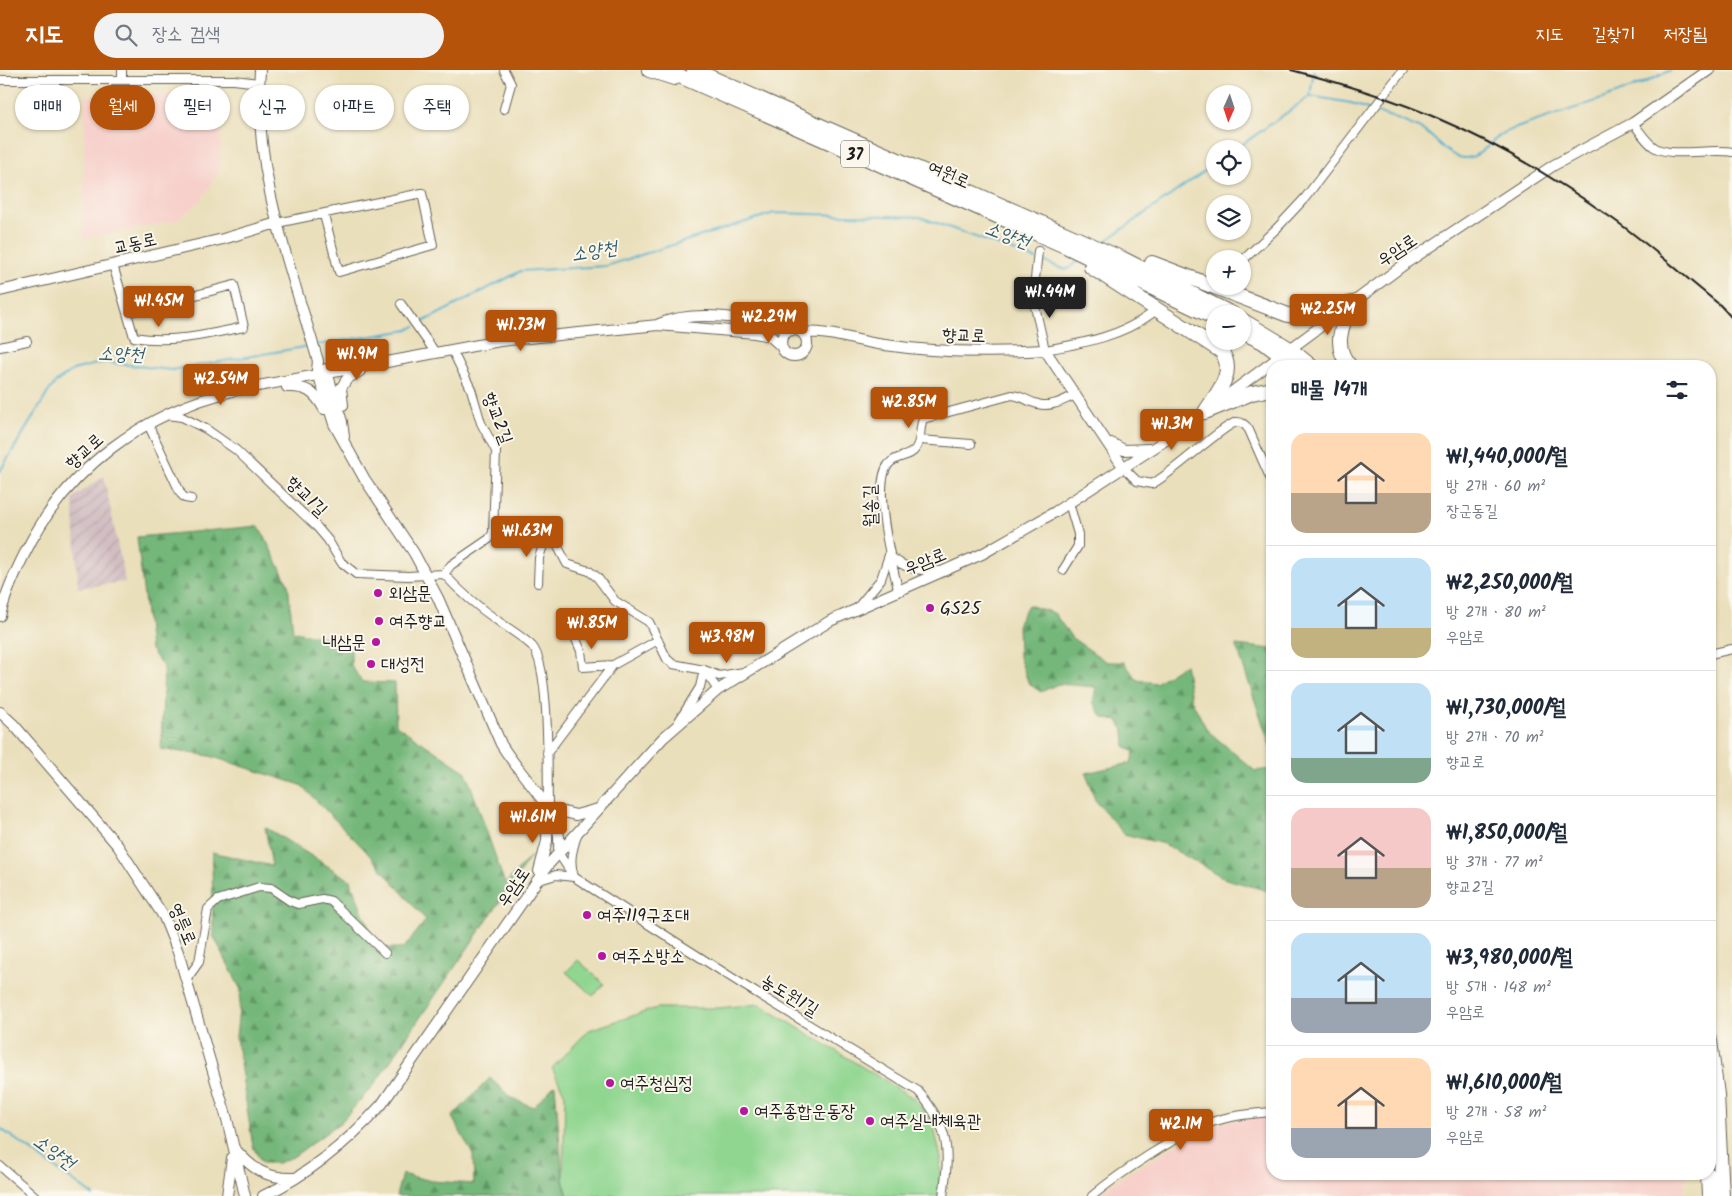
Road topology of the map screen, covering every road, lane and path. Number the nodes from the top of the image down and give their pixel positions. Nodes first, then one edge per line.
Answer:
1 (122, 70) edge
2 (260, 70) edge
3 (504, 70) edge
4 (649, 70) edge
5 (666, 70) edge
6 (1403, 70) edge
7 (1708, 70) edge
8 (692, 76) edge
9 (0, 80) edge
10 (122, 80) junction
11 (259, 83) junction
12 (504, 109) dead end
13 (1633, 123) junction
14 (1732, 152) edge
15 (324, 215) junction
16 (277, 223) junction
17 (1050, 233) junction
18 (1038, 251) dead end
19 (1251, 251) edge
20 (1117, 264) junction
21 (113, 265) junction
22 (0, 291) edge
23 (1352, 303) junction
24 (1211, 305) edge
25 (402, 306) dead end
26 (127, 313) junction
27 (1206, 313) edge
28 (1152, 314) dead end
29 (658, 325) junction
30 (1251, 327) edge
31 (797, 331) junction
32 (830, 336) junction
33 (1251, 336) edge
34 (27, 341) dead end
35 (781, 346) junction
36 (0, 347) edge
37 (806, 348) junction
38 (452, 350) junction
39 (1045, 350) junction
40 (435, 352) junction
41 (1285, 353) junction
42 (1276, 360) edge
43 (1290, 360) edge
44 (1300, 360) edge
45 (1345, 360) edge
46 (382, 364) junction
47 (321, 367) junction
48 (1266, 367) edge
49 (256, 387) junction
50 (1266, 390) edge
51 (1076, 394) junction
52 (1205, 412) junction
53 (167, 415) junction
54 (338, 423) junction
55 (148, 424) junction
56 (1106, 438) junction
57 (920, 440) junction
58 (971, 444) dead end
59 (1152, 449) junction
60 (1124, 468) junction
61 (1266, 468) edge
62 (191, 499) dead end
63 (1069, 503) junction
64 (493, 533) junction
65 (546, 536) junction
66 (889, 555) junction
67 (946, 570) junction
68 (1063, 570) dead end
69 (444, 574) junction
70 (426, 576) junction
71 (538, 583) dead end
72 (898, 589) junction
73 (857, 608) junction
74 (0, 616) edge
75 (573, 632) dead end
76 (658, 640) junction
77 (1732, 649) edge
78 (1716, 653) edge
79 (613, 665) junction
80 (704, 670) junction
81 (748, 671) junction
82 (718, 690) junction
83 (0, 712) edge
84 (678, 723) junction
85 (547, 753) junction
86 (601, 807) junction
87 (548, 808) junction
88 (578, 833) junction
89 (559, 854) junction
90 (574, 877) junction
91 (536, 881) junction
92 (385, 953) dead end
93 (186, 980) junction
94 (1716, 1086) edge
95 (1266, 1112) edge
96 (233, 1147) junction
97 (0, 1166) edge
98 (298, 1177) junction
99 (1706, 1180) edge
100 (1708, 1180) edge
101 (35, 1196) edge
102 (226, 1196) edge
103 (245, 1196) edge
104 (263, 1196) edge
105 (283, 1196) edge
106 (943, 1196) edge
107 (1092, 1196) edge
108 (1705, 1196) edge
109 (1709, 1196) edge
110 (1722, 1196) edge

1 - 10 street
2 - 11 street
3 - 12 street
4 - 8 highway
5 - 8 highway, 여원로 / 37
6 - 19 street
7 - 13 street, 우암로
8 - 17 highway, 여원로 / 37
9 - 10 street
10 - 11 street
11 - 16 street
13 - 14 street
13 - 23 street, 우암로
15 - 15 street
15 - 16 street
16 - 21 street, 교동로
16 - 47 street
17 - 20 highway, 여원로 / 37
17 - 20 highway
18 - 39 street
20 - 23 highway
20 - 24 highway, 여원로 / 37
20 - 27 highway, 여원로 / 37
20 - 52 highway
21 - 22 street, 교동로
21 - 26 street
23 - 41 street, 우암로
23 - 45 highway
25 - 40 street
26 - 26 street
28 - 39 street
29 - 31 street, 향교로
29 - 35 street, 향교로
29 - 38 street, 향교로
30 - 41 highway
31 - 32 street, 향교로
31 - 35 street
31 - 37 street
32 - 37 street
32 - 39 street, 향교로
33 - 41 highway
34 - 36 street
35 - 37 street
38 - 40 street, 향교로
38 - 64 street, 향교2길
39 - 51 street
40 - 46 street, 향교로
41 - 42 street, 우암로
41 - 43 highway
41 - 44 highway
46 - 47 street, 향교로
46 - 54 street
47 - 49 street, 향교로
47 - 54 street
48 - 52 street, 우암로
49 - 53 street, 향교로
49 - 54 street
50 - 52 highway
51 - 56 street
51 - 57 street
52 - 59 street, 우암로
53 - 55 street, 향교로
53 - 70 street, 향교1길
54 - 70 street
55 - 62 street
55 - 74 street, 향교로
56 - 59 street
56 - 60 street
57 - 58 street
57 - 66 street, 월송길
59 - 60 street, 우암로
60 - 61 street
60 - 63 street, 우암로
63 - 67 street, 우암로
63 - 68 street
64 - 65 street
64 - 69 street
65 - 71 street
65 - 76 street
66 - 67 street
66 - 72 street, 월송길
66 - 73 street
67 - 72 street, 우암로
69 - 70 street, 향교1길
69 - 85 street
70 - 87 street
72 - 73 street, 우암로
73 - 81 street, 우암로
75 - 79 street
76 - 79 street
76 - 80 street
77 - 78 street
79 - 85 street
80 - 81 street
80 - 82 street
80 - 84 street
81 - 82 street, 우암로
82 - 84 street, 우암로
83 - 93 street, 영릉로
84 - 86 street, 우암로
85 - 87 street
86 - 87 street
86 - 88 street, 우암로
87 - 89 street
87 - 91 street
88 - 89 street, 우암로
88 - 90 street
89 - 90 street, 농도원1길
89 - 91 street, 우암로
90 - 91 street
90 - 106 street, 농도원1길
91 - 98 street, 우암로
92 - 93 street
93 - 96 street, 영릉로
94 - 110 highway
95 - 107 street
96 - 98 street
96 - 102 street
96 - 103 street, 영릉로
97 - 101 street
98 - 104 street, 우암로
98 - 105 street
99 - 108 highway
100 - 109 highway

